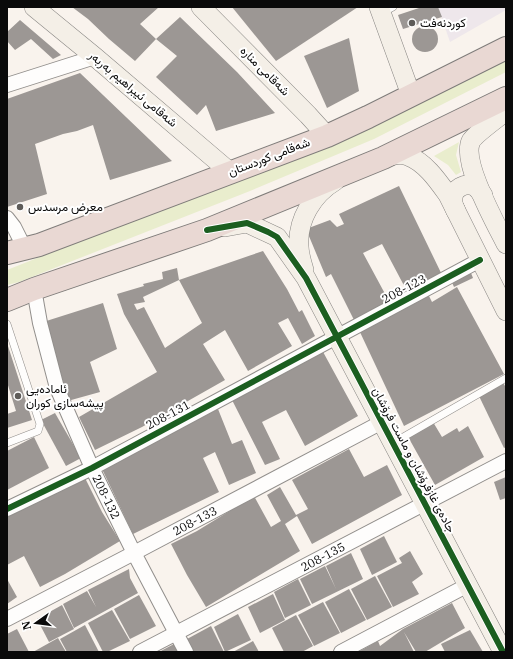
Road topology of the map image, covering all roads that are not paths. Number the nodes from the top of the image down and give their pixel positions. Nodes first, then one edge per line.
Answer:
1 (34, 7) edge
2 (201, 7) edge
3 (384, 9) edge
4 (506, 48) edge
5 (95, 57) junction
6 (7, 85) edge
7 (410, 95) junction
8 (504, 101) edge
9 (327, 136) junction
10 (383, 158) junction
11 (230, 172) junction
12 (345, 174) junction
13 (483, 195) junction
14 (456, 211) junction
15 (7, 218) edge
16 (207, 230) junction
17 (506, 244) edge
18 (13, 253) edge
19 (480, 260) junction
20 (306, 278) junction
21 (34, 289) junction
22 (7, 295) edge
23 (7, 300) edge
24 (506, 311) edge
25 (7, 324) edge
26 (337, 337) junction
27 (506, 378) edge
28 (382, 422) junction
29 (7, 443) edge
30 (393, 443) junction
31 (506, 461) edge
32 (92, 468) junction
33 (425, 504) junction
34 (7, 509) edge
35 (134, 553) junction
36 (468, 585) junction
37 (7, 619) edge
38 (176, 634) junction
39 (140, 652) edge
40 (186, 652) edge
41 (341, 652) edge
42 (503, 652) edge

1 - 5 street, شەقامی ئیبراهیم بەربەر
2 - 9 street, شەقامی منارە
3 - 7 street
4 - 7 highway, شەقامی کوردستان
5 - 6 street
5 - 11 street, شەقامی ئیبراهیم بەربەر
7 - 9 highway, شەقامی کوردستان
8 - 10 highway
8 - 13 street
9 - 11 highway, شەقامی کوردستان
10 - 12 highway
10 - 14 street
11 - 18 highway, شەقامی کوردستان
12 - 16 highway
12 - 20 street
13 - 14 street
13 - 17 street
14 - 19 street
15 - 18 street
16 - 20 street
16 - 21 highway
19 - 24 street
19 - 26 street, 208-123
20 - 26 street, جاده‌ی غازفرۆشان و ماست فرۆشان
21 - 22 highway
21 - 23 highway
21 - 32 street, 208-132
25 - 29 lane
26 - 28 street, جاده‌ی غازفرۆشان و ماست فرۆشان
26 - 32 street, 208-131
27 - 30 lane
28 - 30 street, جاده‌ی غازفرۆشان و ماست فرۆشان
28 - 35 street, 208-133
30 - 33 street, جاده‌ی غازفرۆشان و ماست فرۆشان
31 - 33 street, 208-135
32 - 34 street, 208-131
32 - 35 street, 208-132
33 - 36 street, جاده‌ی غازفرۆشان و ماست فرۆشان
33 - 38 street, 208-135
35 - 37 street, 208-133
35 - 38 street, 208-132
36 - 41 street
36 - 42 street, جاده‌ی غازفرۆشان و ماست فرۆشان
38 - 39 street, 208-135
38 - 40 street, 208-132

